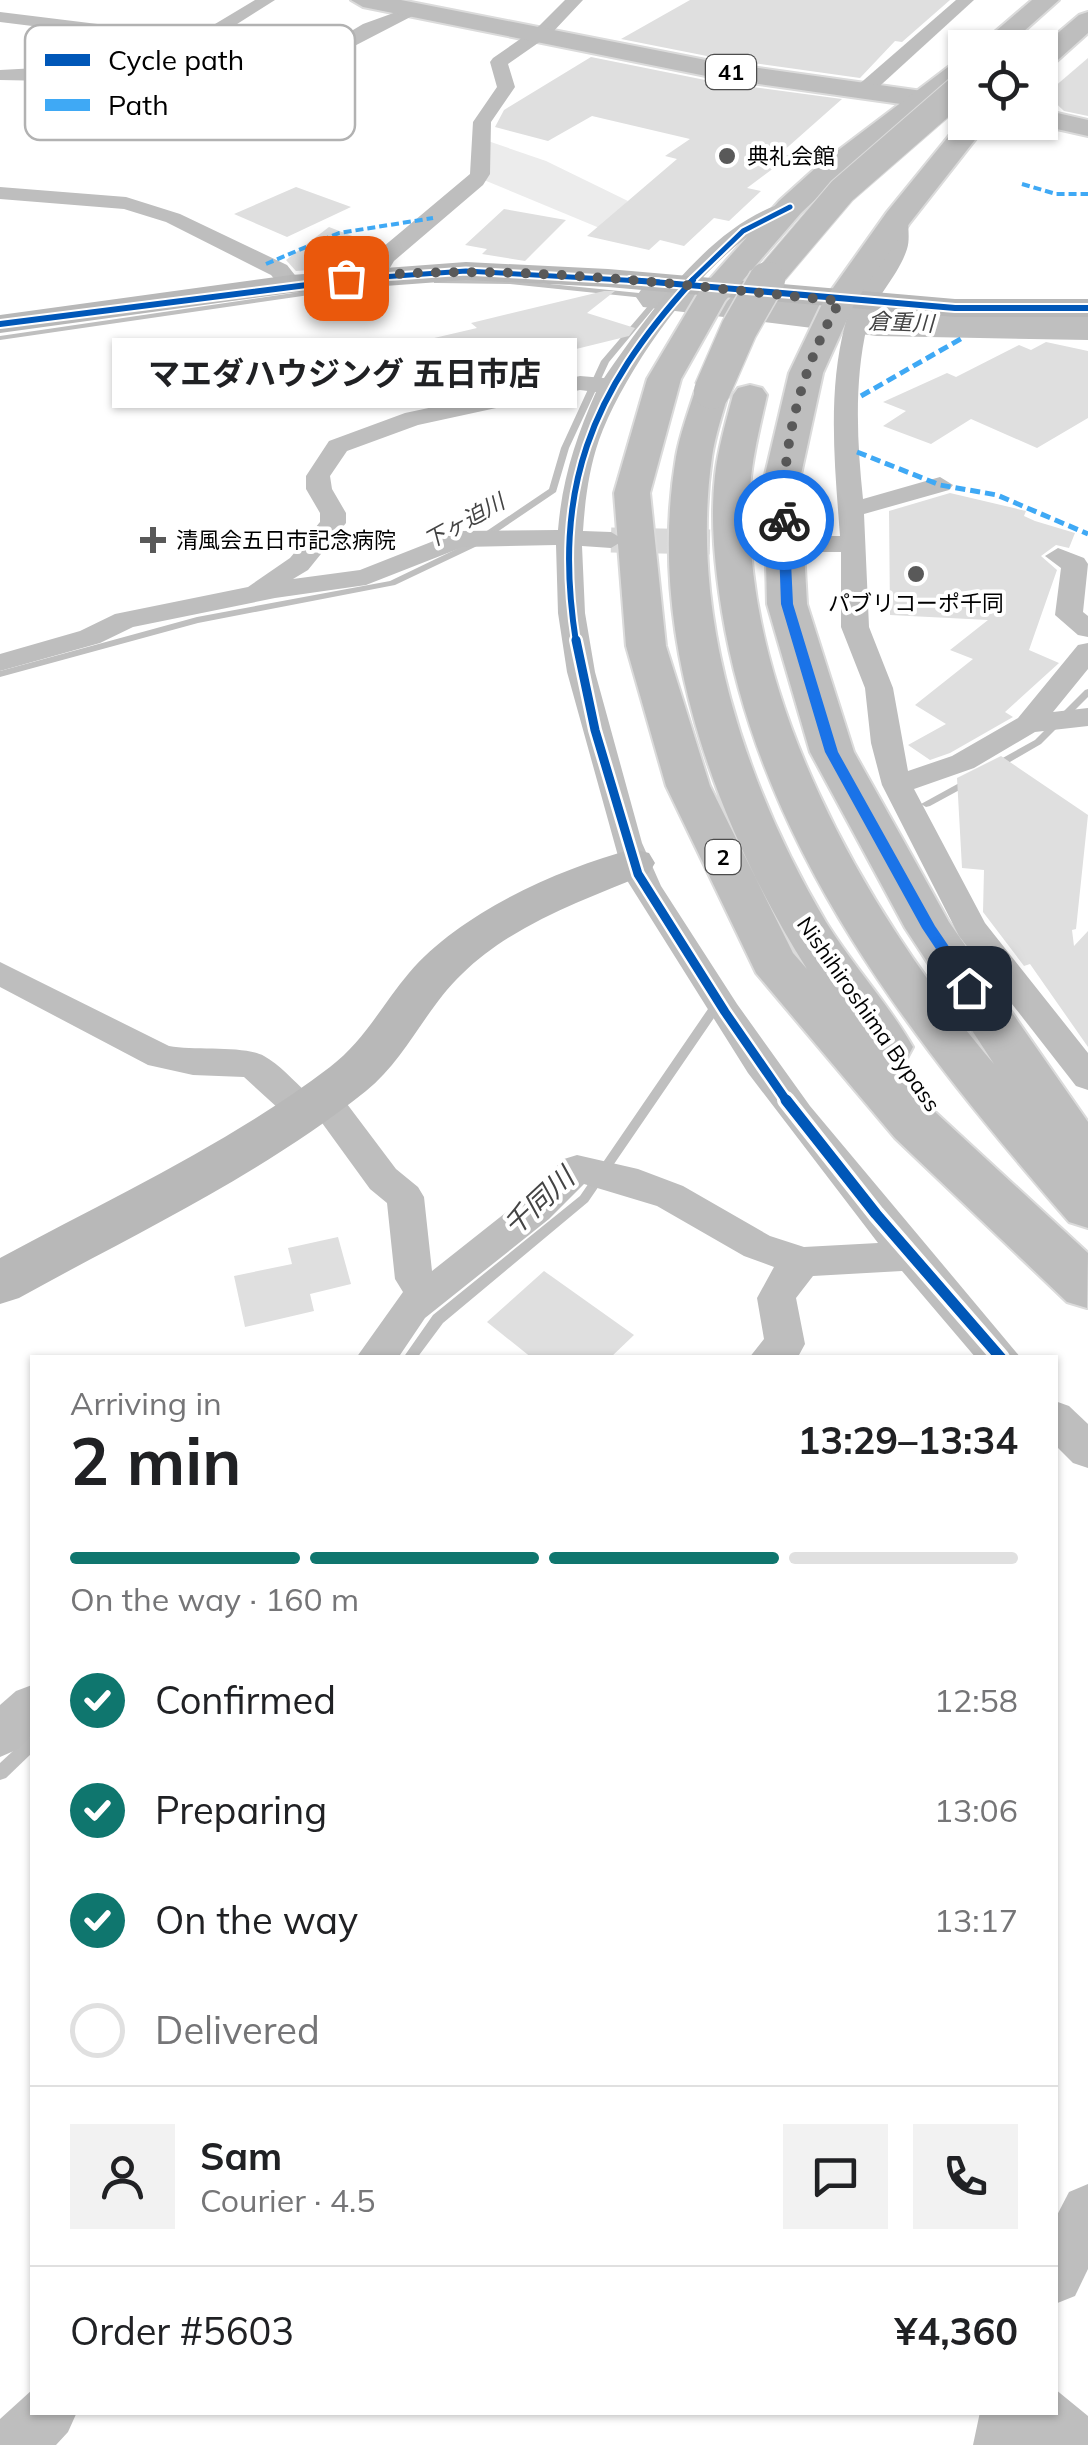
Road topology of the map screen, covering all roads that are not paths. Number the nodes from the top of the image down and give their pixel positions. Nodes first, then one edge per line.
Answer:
1 (267, 0) edge
2 (362, 0) edge
3 (575, 0) edge
4 (966, 0) edge
5 (1047, 0) edge
6 (1065, 0) edge
7 (1088, 8) edge
8 (413, 11) junction
9 (0, 17) edge
10 (1088, 20) edge
11 (63, 25) edge
12 (232, 25) edge
13 (1011, 30) edge
14 (1029, 30) edge
15 (1058, 34) edge
16 (355, 36) edge
17 (536, 36) junction
18 (1058, 46) edge
19 (25, 74) edge
20 (0, 75) edge
21 (948, 83) edge
22 (864, 90) junction
23 (948, 98) edge
24 (928, 100) junction
25 (948, 103) edge
26 (1058, 122) edge
27 (1088, 128) edge
28 (948, 130) edge
29 (961, 140) edge
30 (0, 194) edge
31 (374, 276) junction
32 (291, 284) junction
33 (694, 299) junction
34 (1088, 308) edge
35 (848, 310) junction
36 (780, 322) dead end
37 (0, 324) edge
38 (743, 382) junction
39 (599, 385) junction
40 (940, 485) dead end
41 (851, 510) junction
42 (570, 539) junction
43 (611, 540) tunnel mouth
44 (808, 544) tunnel mouth
45 (854, 544) junction
46 (1058, 556) dead end
47 (245, 596) junction
48 (1088, 630) edge
49 (1088, 651) edge
50 (0, 663) edge
51 (1085, 717) edge
52 (1035, 723) junction
53 (897, 785) junction
54 (633, 863) junction
55 (0, 973) edge
56 (1088, 1076) edge
57 (313, 1104) junction
58 (1088, 1155) edge
59 (1088, 1207) edge
60 (913, 1256) junction
61 (804, 1262) junction
62 (0, 1283) edge
63 (1088, 1287) edge
64 (430, 1295) junction
65 (378, 1355) edge
66 (772, 1355) edge
67 (998, 1355) edge
68 (1058, 1421) edge
69 (1088, 1451) edge
70 (30, 1708) edge
71 (0, 1736) edge
72 (1088, 2211) edge
73 (1058, 2270) edge
74 (45, 2415) edge
75 (1008, 2415) edge
76 (1043, 2415) edge
77 (15, 2445) edge
78 (1002, 2445) edge
79 (1077, 2445) edge

1 - 12 street
2 - 8 main road, 41
3 - 17 street
4 - 22 street
5 - 13 main road
6 - 14 main road
7 - 15 main road
8 - 16 street
8 - 17 main road, 41
9 - 11 street
10 - 18 main road
17 - 22 main road, 41
17 - 31 street
19 - 20 street
21 - 24 main road, 2
22 - 24 main road, 41
23 - 38 main road, Nishihiroshima Bypass / 2, bridge
24 - 25 main road, 41
24 - 33 main road, 2
26 - 27 main road
28 - 36 main road
29 - 35 main road
30 - 32 street
31 - 32 street
31 - 33 street
32 - 37 street
33 - 35 street
33 - 39 street
33 - 63 main road, 2
34 - 35 street
35 - 41 street
35 - 58 main road
38 - 59 main road, Nishihiroshima Bypass / 2
38 - 63 main road, Nishihiroshima Bypass / 2
39 - 42 street
39 - 47 street
40 - 41 street
41 - 45 street
42 - 43 street
42 - 47 street
42 - 54 street
44 - 45 street
45 - 53 street
46 - 48 street
47 - 50 street
49 - 52 street
51 - 52 street
52 - 53 street
53 - 56 street
54 - 57 street
54 - 60 street
55 - 57 street
57 - 62 street
57 - 64 street
60 - 61 street
60 - 67 street
61 - 64 street
61 - 66 street
64 - 65 street
68 - 69 street
70 - 71 street
72 - 73 street
74 - 77 street
75 - 78 street
76 - 79 street

